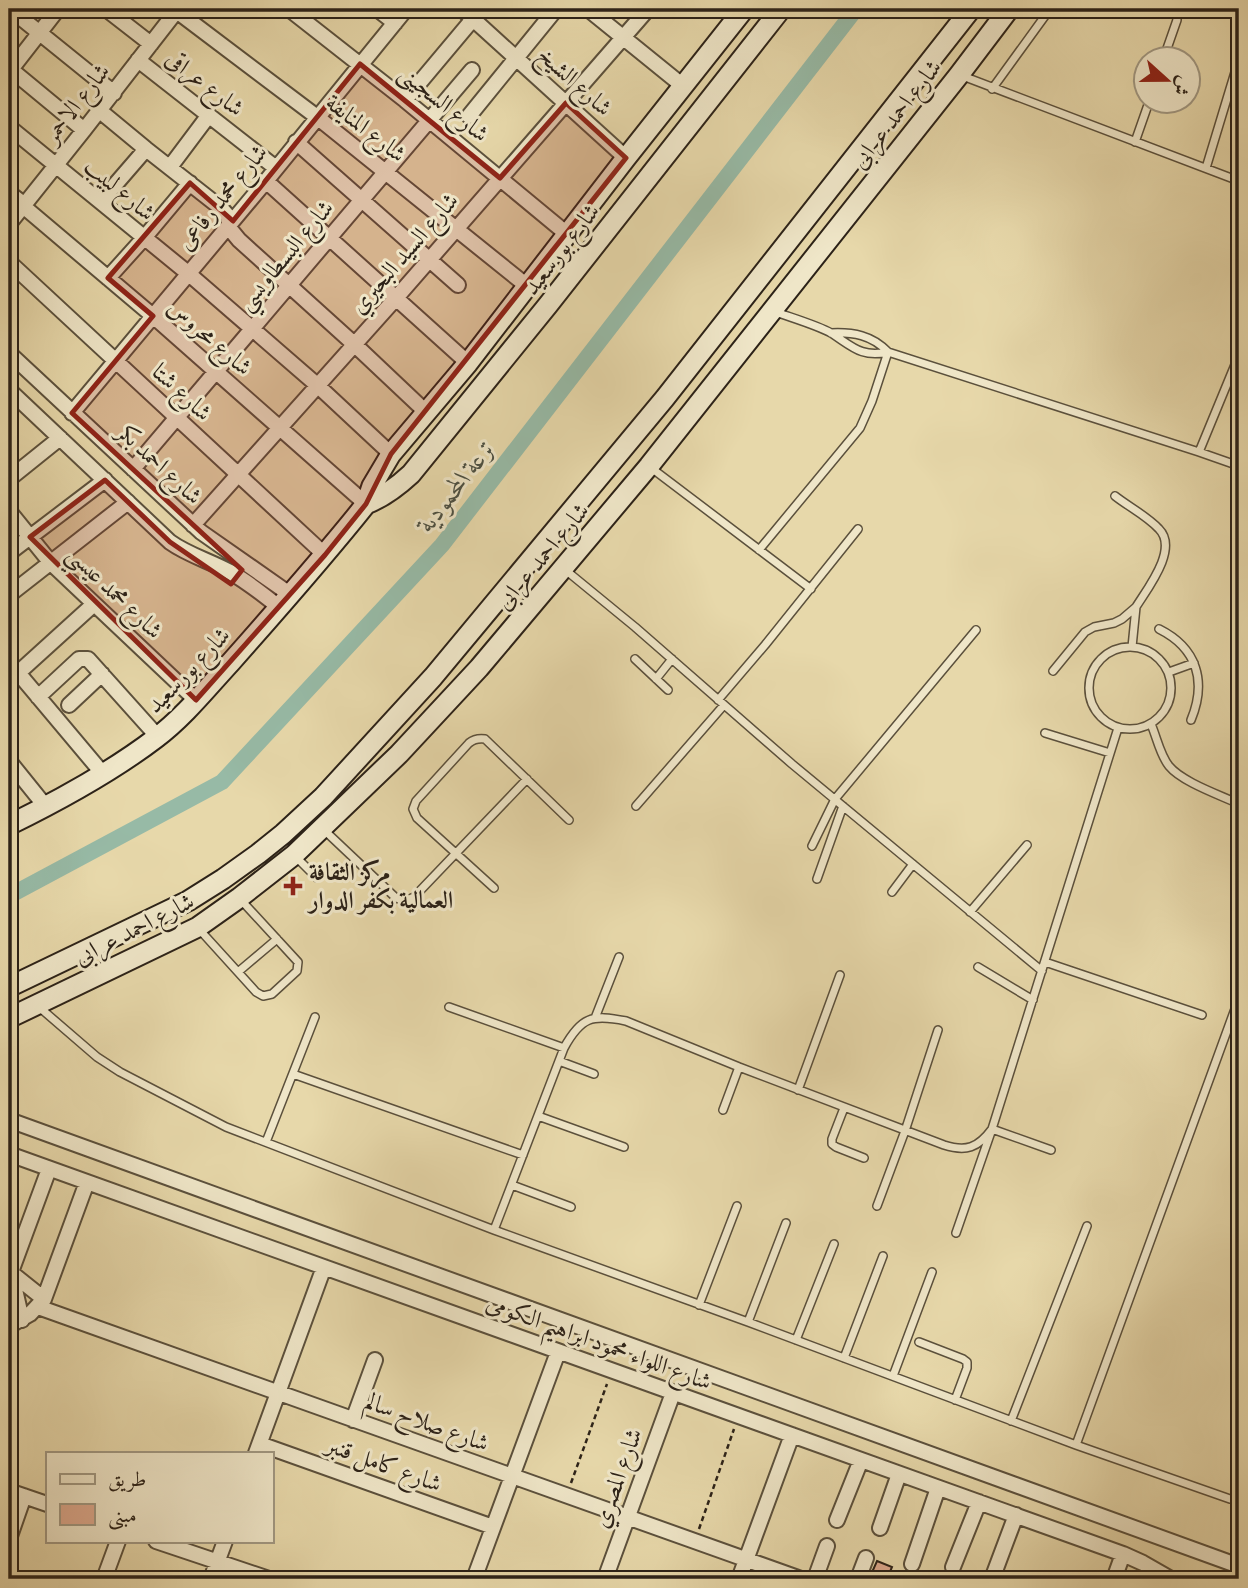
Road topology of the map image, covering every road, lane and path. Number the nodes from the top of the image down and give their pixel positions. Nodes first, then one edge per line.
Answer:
1 (10, 9) edge
2 (58, 9) edge
3 (106, 9) edge
4 (176, 9) edge
5 (292, 9) edge
6 (377, 9) edge
7 (406, 9) edge
8 (556, 9) edge
9 (588, 9) edge
10 (648, 9) edge
11 (744, 9) edge
12 (781, 9) edge
13 (971, 9) edge
14 (1009, 9) edge
15 (1050, 9) edge
16 (1175, 9) edge
17 (468, 14) edge
18 (395, 23) junction
19 (40, 32) junction
20 (623, 37) junction
21 (150, 44) junction
22 (1168, 46) edge
23 (517, 59) junction
24 (1239, 59) edge
25 (138, 60) junction
26 (360, 64) junction
27 (9, 70) edge
28 (472, 70) dead end
29 (959, 75) junction
30 (683, 86) junction
31 (992, 89) junction
32 (114, 93) junction
33 (405, 100) junction
34 (566, 103) junction
35 (100, 111) junction
36 (209, 115) junction
37 (470, 116) dead end
38 (1144, 116) edge
39 (317, 117) junction
40 (430, 120) junction
41 (9, 127) edge
42 (85, 131) junction
43 (296, 142) junction
44 (1135, 142) junction
45 (146, 149) junction
46 (626, 158) junction
47 (56, 165) junction
48 (170, 167) junction
49 (276, 168) junction
50 (1206, 169) junction
51 (386, 172) junction
52 (500, 178) junction
53 (266, 181) junction
54 (1239, 181) edge
55 (190, 183) junction
56 (9, 192) edge
57 (361, 200) junction
58 (101, 201) junction
59 (24, 206) junction
60 (9, 224) edge
61 (229, 225) junction
62 (456, 229) junction
63 (567, 234) junction
64 (144, 238) junction
65 (330, 239) junction
66 (428, 259) junction
67 (9, 262) edge
68 (189, 274) junction
69 (108, 278) junction
70 (457, 285) dead end
71 (290, 286) junction
72 (527, 286) junction
73 (396, 298) junction
74 (772, 311) junction
75 (153, 316) junction
76 (253, 329) junction
77 (831, 333) junction
78 (354, 344) junction
79 (888, 352) junction
80 (9, 353) edge
81 (1239, 355) edge
82 (116, 361) junction
83 (468, 363) junction
84 (27, 371) junction
85 (215, 372) junction
86 (317, 385) junction
87 (9, 388) edge
88 (426, 412) junction
89 (72, 414) junction
90 (176, 418) junction
91 (279, 428) junction
92 (60, 438) junction
93 (1199, 452) junction
94 (391, 454) junction
95 (649, 466) junction
96 (1239, 466) edge
97 (133, 469) junction
98 (237, 475) junction
99 (9, 479) edge
100 (105, 480) junction
101 (1115, 496) dead end
102 (128, 502) junction
103 (366, 504) junction
104 (9, 511) edge
105 (197, 528) junction
106 (858, 529) dead end
107 (30, 537) junction
108 (218, 544) junction
109 (759, 550) junction
110 (9, 553) edge
111 (189, 553) junction
112 (325, 555) junction
113 (208, 561) junction
114 (51, 562) junction
115 (563, 568) junction
116 (811, 589) junction
117 (9, 596) edge
118 (286, 601) junction
119 (94, 604) junction
120 (1136, 607) junction
121 (1158, 628) dead end
122 (976, 629) dead end
123 (1132, 647) junction
124 (635, 659) dead end
125 (672, 659) junction
126 (1194, 663) junction
127 (13, 667) edge
128 (1053, 671) dead end
129 (1169, 672) junction
130 (102, 674) junction
131 (656, 678) junction
132 (668, 690) dead end
133 (38, 697) junction
134 (196, 700) junction
135 (721, 703) junction
136 (69, 705) dead end
137 (1191, 720) dead end
138 (1151, 724) junction
139 (1118, 728) junction
140 (1045, 733) dead end
141 (158, 737) junction
142 (1110, 752) junction
143 (9, 761) edge
144 (104, 775) junction
145 (527, 779) junction
146 (835, 799) junction
147 (1239, 804) edge
148 (636, 806) dead end
149 (843, 806) junction
150 (46, 807) junction
151 (569, 820) dead end
152 (9, 825) edge
153 (323, 829) junction
154 (1027, 845) dead end
155 (812, 846) dead end
156 (456, 853) junction
157 (294, 855) junction
158 (913, 864) junction
159 (317, 878) dead end
160 (817, 879) dead end
161 (494, 888) dead end
162 (892, 892) dead end
163 (239, 898) junction
164 (970, 912) junction
165 (198, 927) junction
166 (277, 939) junction
167 (618, 957) dead end
168 (1045, 962) junction
169 (978, 967) dead end
170 (1042, 971) junction
171 (238, 972) junction
172 (840, 975) dead end
173 (9, 987) edge
174 (1239, 998) edge
175 (1033, 1000) junction
176 (35, 1004) junction
177 (449, 1007) dead end
178 (1202, 1015) dead end
179 (315, 1017) dead end
180 (9, 1018) edge
181 (595, 1018) junction
182 (938, 1030) dead end
183 (564, 1048) junction
184 (559, 1061) junction
185 (739, 1067) junction
186 (293, 1074) junction
187 (594, 1074) dead end
188 (798, 1090) junction
189 (845, 1108) junction
190 (723, 1110) dead end
191 (538, 1116) junction
192 (9, 1121) edge
193 (992, 1129) junction
194 (905, 1131) junction
195 (266, 1142) junction
196 (624, 1147) dead end
197 (1051, 1150) dead end
198 (523, 1155) junction
199 (10, 1158) edge
200 (864, 1158) dead end
201 (49, 1169) junction
202 (87, 1182) junction
203 (512, 1185) junction
204 (737, 1206) dead end
205 (877, 1206) dead end
206 (571, 1207) dead end
207 (786, 1223) dead end
208 (1087, 1226) dead end
209 (494, 1230) junction
210 (956, 1233) dead end
211 (834, 1244) dead end
212 (884, 1256) dead end
213 (324, 1267) junction
214 (10, 1271) edge
215 (933, 1272) dead end
216 (41, 1303) junction
217 (699, 1305) junction
218 (748, 1322) junction
219 (15, 1323) edge
220 (796, 1340) junction
221 (919, 1342) dead end
222 (558, 1352) junction
223 (844, 1358) junction
224 (375, 1360) dead end
225 (612, 1371) junction
226 (893, 1376) junction
227 (278, 1393) junction
228 (673, 1393) junction
229 (955, 1399) junction
230 (738, 1416) junction
231 (353, 1420) junction
232 (1011, 1421) junction
233 (792, 1435) junction
234 (1076, 1445) junction
235 (258, 1449) edge
236 (273, 1454) edge
237 (861, 1460) junction
238 (899, 1474) junction
239 (512, 1476) junction
240 (938, 1488) junction
241 (9, 1491) edge
242 (24, 1496) junction
243 (566, 1496) junction
244 (1230, 1499) dead end
245 (979, 1502) junction
246 (46, 1504) edge
247 (1016, 1515) junction
248 (627, 1518) junction
249 (837, 1520) dead end
250 (493, 1527) junction
251 (880, 1528) dead end
252 (9, 1539) edge
253 (117, 1542) edge
254 (159, 1542) edge
255 (225, 1542) edge
256 (695, 1542) junction
257 (827, 1546) dead end
258 (1123, 1554) junction
259 (866, 1558) dead end
260 (746, 1560) junction
261 (217, 1562) junction
262 (912, 1564) dead end
263 (1239, 1566) edge
264 (953, 1567) dead end
265 (104, 1579) edge
266 (211, 1579) edge
267 (270, 1579) edge
268 (474, 1579) edge
269 (605, 1579) edge
270 (739, 1579) edge
271 (801, 1579) edge
272 (815, 1579) edge
273 (858, 1579) edge
274 (992, 1579) edge
275 (1114, 1579) edge
276 (1171, 1579) edge

1 - 19 street
2 - 19 street
3 - 21 street
4 - 21 street, شارع الاحمر
4 - 39 street, شارع المنايفة
5 - 26 street, شارع السجينى
6 - 18 street
7 - 18 street, شارع محمد رفاعى
8 - 23 street
9 - 20 street
10 - 20 street, شارع السيد البحيري
11 - 30 main road, شارع بورسعيد
12 - 103 main road, شارع بورسعيد
13 - 173 main road, شارع احمد عرابى
14 - 29 main road, شارع احمد عرابى
15 - 31 lane
16 - 22 lane
17 - 23 street, شارع الشيخ
17 - 33 street
18 - 26 street, شارع محمد رفاعى
19 - 27 street
19 - 32 street
20 - 30 street
20 - 34 street, شارع السيد البحيري
21 - 25 street, شارع الاحمر
23 - 34 street, شارع الشيخ
23 - 37 street
24 - 50 lane
25 - 32 street, شارع الاحمر
25 - 36 street, شارع عراقى
26 - 33 street, شارع السجينى
26 - 39 street, شارع محمد رفاعى
27 - 42 street
28 - 40 street, شارع البسطاويسي
29 - 31 lane
29 - 74 main road, شارع احمد عرابى
30 - 46 main road, شارع بورسعيد
31 - 44 lane
32 - 35 street, شارع الاحمر
33 - 40 street, شارع السجينى
34 - 46 street, شارع الشيخ
34 - 52 street, شارع السيد البحيري
35 - 42 street, شارع الاحمر
35 - 45 street
36 - 48 street
36 - 49 street, شارع عراقى
38 - 44 lane
39 - 43 street, شارع محمد رفاعى
39 - 51 street, شارع المنايفة
40 - 51 street, شارع البسطاويسي
40 - 52 street, شارع السجينى
41 - 47 street, شارع لبيب
42 - 47 street, شارع الاحمر
43 - 49 street, شارع محمد رفاعى
43 - 57 street
44 - 50 lane
45 - 48 street
45 - 58 street
46 - 63 main road, شارع بورسعيد
47 - 58 street, شارع لبيب
47 - 59 street, شارع الاحمر
48 - 55 street
49 - 53 street, شارع محمد رفاعى
50 - 54 lane
51 - 57 street, شارع البسطاويسي
51 - 62 street, شارع المنايفة
52 - 62 street, شارع السيد البحيري
52 - 63 street, شارع السجينى
53 - 61 street, شارع محمد رفاعى
53 - 65 street
55 - 61 street
55 - 64 street
56 - 59 street, شارع محروس
57 - 65 street, شارع البسطاويسي
57 - 66 street
58 - 64 street, شارع لبيب
59 - 60 street, شارع الاحمر
59 - 69 street, شارع محروس
61 - 68 street, شارع محمد رفاعى
61 - 71 street
62 - 66 street, شارع السيد البحيري
62 - 72 street, شارع المنايفة
63 - 72 main road, شارع بورسعيد
64 - 68 street, شارع لبيب
64 - 69 street
65 - 71 street, شارع البسطاويسي
65 - 73 street
66 - 70 street
66 - 73 street, شارع السيد البحيري
67 - 82 street, شارع شتا
68 - 75 street, شارع محمد رفاعى
68 - 76 street, شارع لبيب
69 - 75 street, شارع محروس
71 - 76 street, شارع البسطاويسي
71 - 78 street
72 - 83 main road, شارع بورسعيد
73 - 78 street, شارع السيد البحيري
73 - 83 street
74 - 77 lane
74 - 95 main road, شارع احمد عرابى
75 - 82 street, شارع محمد رفاعى
75 - 85 street, شارع محروس
76 - 85 street, شارع البسطاويسي
76 - 86 street, شارع لبيب
77 - 79 lane
77 - 79 lane
78 - 86 street, شارع السيد البحيري
78 - 88 street
79 - 93 lane
79 - 109 lane
80 - 84 street, شارع احمد بكر
81 - 93 lane
82 - 89 street, شارع محمد رفاعى
82 - 90 street, شارع شتا
83 - 88 main road, شارع بورسعيد
84 - 87 street
84 - 89 street, شارع احمد بكر
85 - 90 street, شارع البسطاويسي
85 - 91 street, شارع محروس
86 - 91 street, شارع السيد البحيري
86 - 94 street, شارع لبيب
87 - 92 street, شارع احمد بكر
88 - 94 main road, شارع بورسعيد
89 - 97 street, شارع احمد بكر
90 - 97 street, شارع البسطاويسي
90 - 98 street, شارع شتا
91 - 98 street, شارع السيد البحيري
91 - 103 street, شارع محروس
92 - 99 street
92 - 100 street, شارع احمد بكر
93 - 96 lane
94 - 103 main road, شارع بورسعيد
95 - 109 lane
95 - 115 main road, شارع احمد عرابى
97 - 105 street, شارع احمد بكر
98 - 105 street, شارع السيد البحيري
98 - 112 street, شارع شتا
100 - 102 street, شارع احمد بكر
100 - 107 street
101 - 120 lane
102 - 111 street, شارع احمد بكر
102 - 114 street
103 - 112 main road, شارع بورسعيد
104 - 107 street, شارع محمد عيسي
105 - 108 street, شارع احمد بكر
105 - 111 street, شارع السيد البحيري
106 - 116 lane
107 - 110 street
107 - 114 street, شارع محمد عيسي
108 - 113 street
108 - 118 street, شارع احمد بكر
109 - 116 lane
111 - 113 street, شارع احمد بكر
112 - 118 main road, شارع بورسعيد
113 - 118 street, شارع احمد بكر
114 - 117 street
114 - 119 street, شارع محمد عيسي
115 - 125 lane
115 - 153 main road, شارع احمد عرابى
116 - 135 lane
118 - 134 main road, شارع بورسعيد
119 - 127 street
119 - 134 street, شارع محمد عيسي
120 - 123 lane
120 - 128 lane
121 - 126 lane
122 - 146 lane
123 - 129 lane
123 - 139 lane
124 - 131 lane
125 - 131 lane
125 - 135 lane
126 - 129 lane
126 - 137 lane
127 - 133 street
129 - 138 lane
130 - 133 street
130 - 136 street
130 - 141 street
131 - 132 lane
133 - 144 street
134 - 141 main road, شارع بورسعيد
135 - 146 lane
135 - 148 lane
138 - 139 lane
138 - 147 lane
139 - 142 lane
140 - 142 lane
141 - 144 main road, شارع بورسعيد
142 - 168 lane
143 - 150 street
144 - 150 main road, شارع بورسعيد
145 - 151 lane
145 - 156 lane
145 - 156 lane
146 - 149 lane
146 - 155 lane
149 - 158 lane
149 - 160 lane
150 - 152 main road, شارع بورسعيد
153 - 156 lane
153 - 157 main road, شارع احمد عرابى
154 - 164 lane
156 - 161 lane
157 - 159 lane
157 - 163 main road, شارع احمد عرابى
158 - 162 lane
158 - 164 lane
163 - 165 main road, شارع احمد عرابى
163 - 166 lane
164 - 170 lane
165 - 171 lane
165 - 176 main road, شارع احمد عرابى
166 - 171 lane
166 - 171 lane
167 - 181 lane
168 - 170 lane
168 - 178 lane
169 - 175 lane
170 - 175 lane
172 - 188 lane
174 - 234 lane
175 - 193 lane
176 - 180 main road, شارع احمد عرابى
176 - 195 lane
177 - 183 lane
179 - 186 lane
181 - 183 lane
181 - 185 lane
182 - 194 lane
183 - 184 lane
184 - 187 lane
184 - 191 lane
185 - 188 lane
185 - 190 lane
186 - 195 lane
186 - 198 lane
188 - 189 lane
189 - 194 lane
189 - 200 lane
191 - 196 lane
191 - 198 lane
192 - 263 street
193 - 194 lane
193 - 197 lane
193 - 210 lane
194 - 205 lane
195 - 209 lane
198 - 203 lane
199 - 201 street, شارع اللواء محمود ابراهيم الكومى
201 - 202 street, شارع اللواء محمود ابراهيم الكومى
201 - 214 street
202 - 213 street, شارع اللواء محمود ابراهيم الكومى
202 - 216 street
203 - 206 lane
203 - 209 lane
204 - 217 lane
207 - 218 lane
208 - 232 lane
209 - 217 lane
211 - 220 lane
212 - 223 lane
213 - 222 street, شارع اللواء محمود ابراهيم الكومى
213 - 227 street
214 - 216 street, شارع صلاح سالم
214 - 219 street
215 - 226 lane
216 - 219 street
216 - 227 street, شارع صلاح سالم
217 - 218 lane
218 - 220 lane
220 - 223 lane
221 - 229 lane
222 - 225 street, شارع اللواء محمود ابراهيم الكومى
222 - 239 street
223 - 226 lane
224 - 231 street
225 - 228 street, شارع اللواء محمود ابراهيم الكومى
225 - 243 path
226 - 229 lane
227 - 231 street, شارع صلاح سالم
227 - 235 street
228 - 230 street, شارع اللواء محمود ابراهيم الكومى
228 - 248 street, شارع المصري
229 - 232 lane
230 - 233 street, شارع اللواء محمود ابراهيم الكومى
230 - 256 path
231 - 239 street, شارع صلاح سالم
232 - 234 lane
233 - 237 street, شارع اللواء محمود ابراهيم الكومى
233 - 260 street
234 - 244 lane
236 - 250 street, شارع كامل قنبر
237 - 238 street, شارع اللواء محمود ابراهيم الكومى
237 - 249 street
238 - 240 street, شارع اللواء محمود ابراهيم الكومى
238 - 251 street
239 - 243 street, شارع صلاح سالم
239 - 250 street
240 - 245 street, شارع اللواء محمود ابراهيم الكومى
240 - 262 street
241 - 242 street
242 - 246 street
242 - 252 street
243 - 248 street, شارع صلاح سالم
245 - 247 street, شارع اللواء محمود ابراهيم الكومى
245 - 264 street
247 - 258 street, شارع اللواء محمود ابراهيم الكومى
247 - 274 street
248 - 256 street, شارع صلاح سالم
248 - 269 street, شارع المصري
250 - 268 street
253 - 265 street
254 - 261 street
255 - 261 street
256 - 260 street, شارع صلاح سالم
257 - 272 street
258 - 275 street
258 - 276 street, شارع اللواء محمود ابراهيم الكومى
259 - 273 street
260 - 270 street
260 - 271 street, شارع صلاح سالم
261 - 266 street
261 - 267 street

